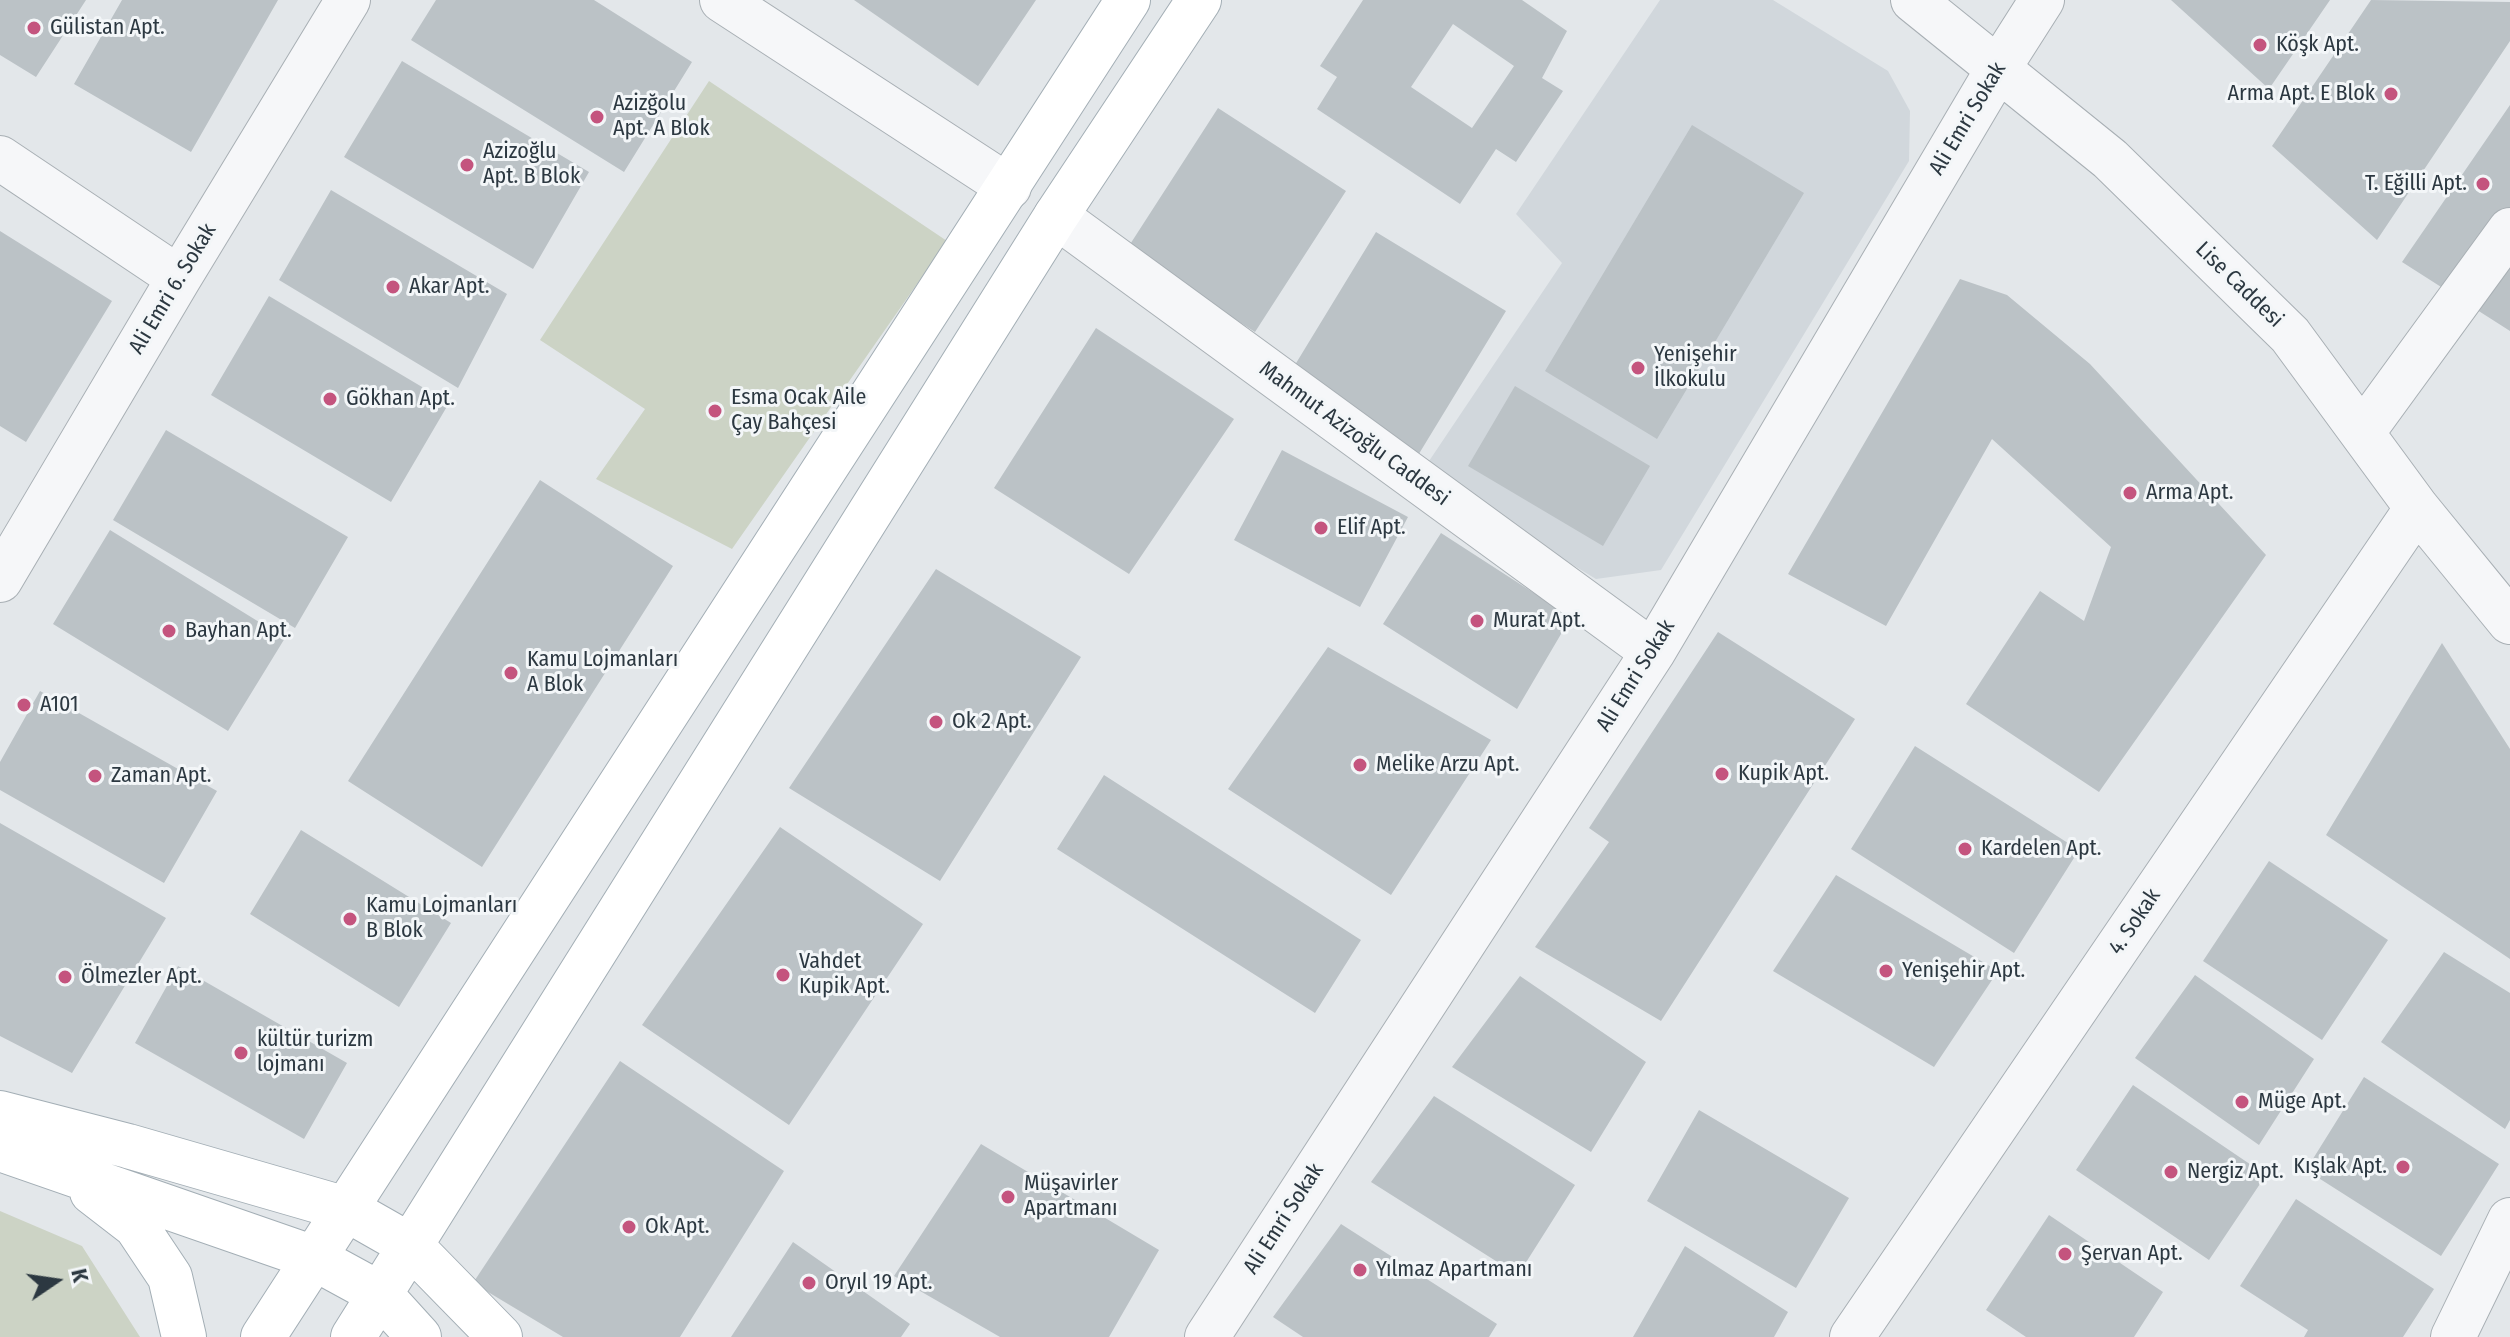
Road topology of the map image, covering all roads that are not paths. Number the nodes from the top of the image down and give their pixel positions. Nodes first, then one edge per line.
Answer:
1 (348, 0) edge
2 (722, 0) edge
3 (1128, 0) edge
4 (1199, 0) edge
5 (1913, 0) edge
6 (2042, 0) edge
7 (1998, 69) junction
8 (0, 158) edge
9 (1009, 187) junction
10 (1056, 216) junction
11 (2510, 230) edge
12 (179, 278) junction
13 (2362, 433) junction
14 (2417, 508) junction
15 (0, 580) edge
16 (2510, 622) edge
17 (1653, 652) junction
18 (0, 1113) edge
19 (0, 1149) edge
20 (69, 1173) junction
21 (346, 1209) junction
22 (2510, 1220) edge
23 (411, 1246) junction
24 (314, 1258) junction
25 (380, 1294) junction
26 (184, 1337) edge
27 (263, 1337) edge
28 (353, 1337) edge
29 (419, 1337) edge
30 (500, 1337) edge
31 (1207, 1337) edge
32 (1852, 1337) edge
33 (2453, 1337) edge

1 - 12 street, Ali Emri 6. Sokak
2 - 9 street
3 - 9 main road
4 - 10 main road
5 - 7 street, Lise Caddesi
6 - 7 street, Ali Emri Sokak
7 - 13 street, Lise Caddesi
7 - 17 street, Ali Emri Sokak
8 - 12 street
9 - 21 main road
10 - 17 street, Mahmut Azizoğlu Caddesi
10 - 23 main road
11 - 13 street
12 - 15 street, Ali Emri 6. Sokak
13 - 14 street, Lise Caddesi
14 - 16 street, Lise Caddesi
14 - 32 street, 4. Sokak
17 - 31 street, Ali Emri Sokak
18 - 21 main road
19 - 20 main road
20 - 24 main road
20 - 26 main road
21 - 23 main road
21 - 24 main road
22 - 33 street
23 - 25 main road
23 - 30 main road
24 - 25 main road
24 - 27 main road
25 - 28 main road
25 - 29 main road

